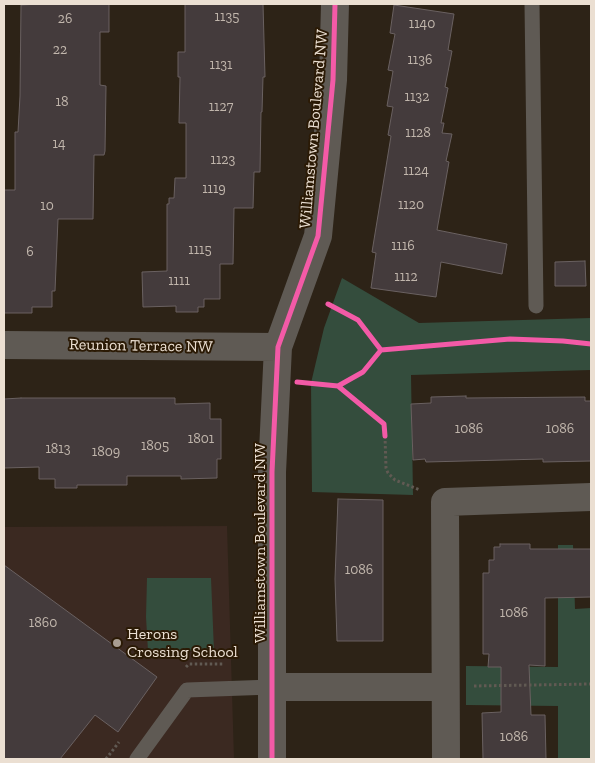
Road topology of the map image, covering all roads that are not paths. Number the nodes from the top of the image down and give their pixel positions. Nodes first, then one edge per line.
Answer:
1 (335, 4) edge
2 (532, 4) edge
3 (536, 306) dead end
4 (4, 345) edge
5 (278, 347) junction
6 (591, 497) edge
7 (445, 686) junction
8 (272, 687) junction
9 (137, 759) edge
10 (272, 759) edge
11 (446, 759) edge

1 - 5 street, Williamstown Boulevard NW
2 - 3 lane
4 - 5 street, Reunion Terrace NW
5 - 8 street, Williamstown Boulevard NW
6 - 7 street
7 - 8 street
7 - 11 street
8 - 9 lane
8 - 10 street, Williamstown Boulevard NW

